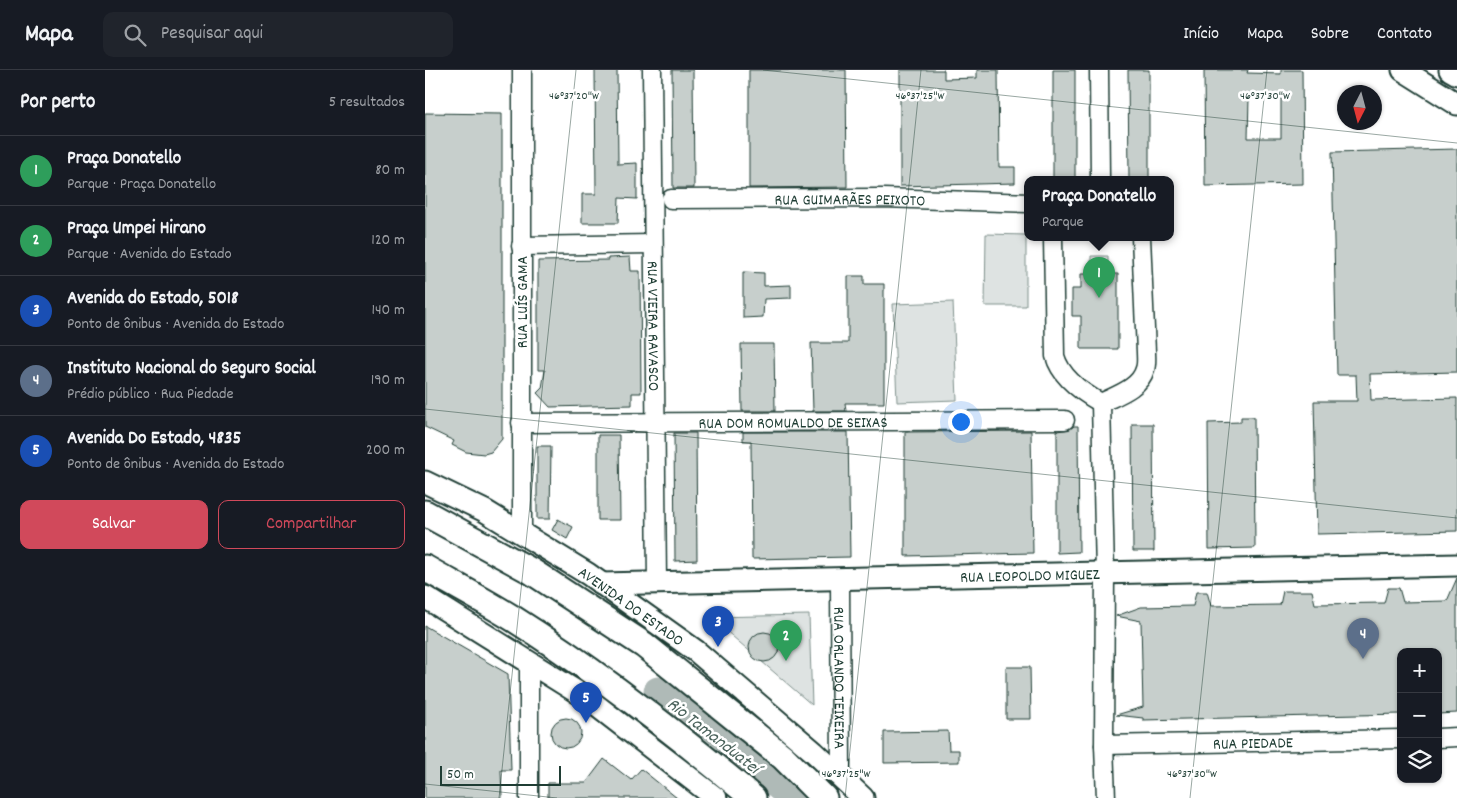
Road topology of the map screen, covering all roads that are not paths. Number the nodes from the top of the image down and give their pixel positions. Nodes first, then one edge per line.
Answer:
1 (522, 70) edge
2 (652, 70) edge
3 (1099, 70) edge
4 (1403, 70) edge
5 (1450, 70) edge
6 (1457, 74) edge
7 (1457, 104) edge
8 (1100, 176) edge
9 (671, 200) dead end
10 (1024, 203) edge
11 (1053, 241) edge
12 (1141, 241) edge
13 (653, 244) junction
14 (521, 246) junction
15 (1101, 402) junction
16 (1065, 420) dead end
17 (521, 423) junction
18 (656, 423) junction
19 (425, 482) edge
20 (425, 512) edge
21 (522, 534) junction
22 (1457, 566) edge
23 (425, 568) edge
24 (1105, 573) junction
25 (840, 579) junction
26 (657, 583) junction
27 (601, 584) junction
28 (425, 596) edge
29 (529, 662) junction
30 (1442, 738) edge
31 (1457, 738) edge
32 (1397, 739) edge
33 (1105, 745) junction
34 (841, 777) junction
35 (529, 798) edge
36 (715, 798) edge
37 (753, 798) edge
38 (824, 798) edge
39 (863, 798) edge
40 (1106, 798) edge

1 - 14 street, RUA LUÍS GAMA
2 - 13 street, RUA VIEIRA RAVASCO
3 - 8 street
4 - 7 main road
5 - 6 main road
9 - 10 street, RUA GUIMARÃES PEIXOTO
11 - 15 street
12 - 15 street
13 - 14 street
13 - 18 street, RUA VIEIRA RAVASCO
14 - 17 street, RUA LUÍS GAMA
15 - 24 street
16 - 18 street, RUA DOM ROMUALDO DE SEIXAS
17 - 18 street, RUA DOM ROMUALDO DE SEIXAS
17 - 21 street, RUA LUÍS GAMA
18 - 26 street, RUA VIEIRA RAVASCO
19 - 21 main road, AVENIDA DO ESTADO
20 - 38 highway, AVENIDA DO ESTADO
21 - 27 main road, AVENIDA DO ESTADO
22 - 24 main road, RUA LEOPOLDO MIGUEZ
23 - 37 highway
24 - 25 main road, RUA LEOPOLDO MIGUEZ
24 - 33 street
25 - 26 main road, RUA LEOPOLDO MIGUEZ
25 - 34 street, RUA ORLANDO TEIXEIRA
26 - 27 main road, RUA LEOPOLDO MIGUEZ
27 - 34 main road, AVENIDA DO ESTADO
28 - 29 main road
29 - 35 street
29 - 36 main road
30 - 31 street
32 - 33 street, RUA PIEDADE
33 - 40 street
34 - 39 main road, AVENIDA DO ESTADO

